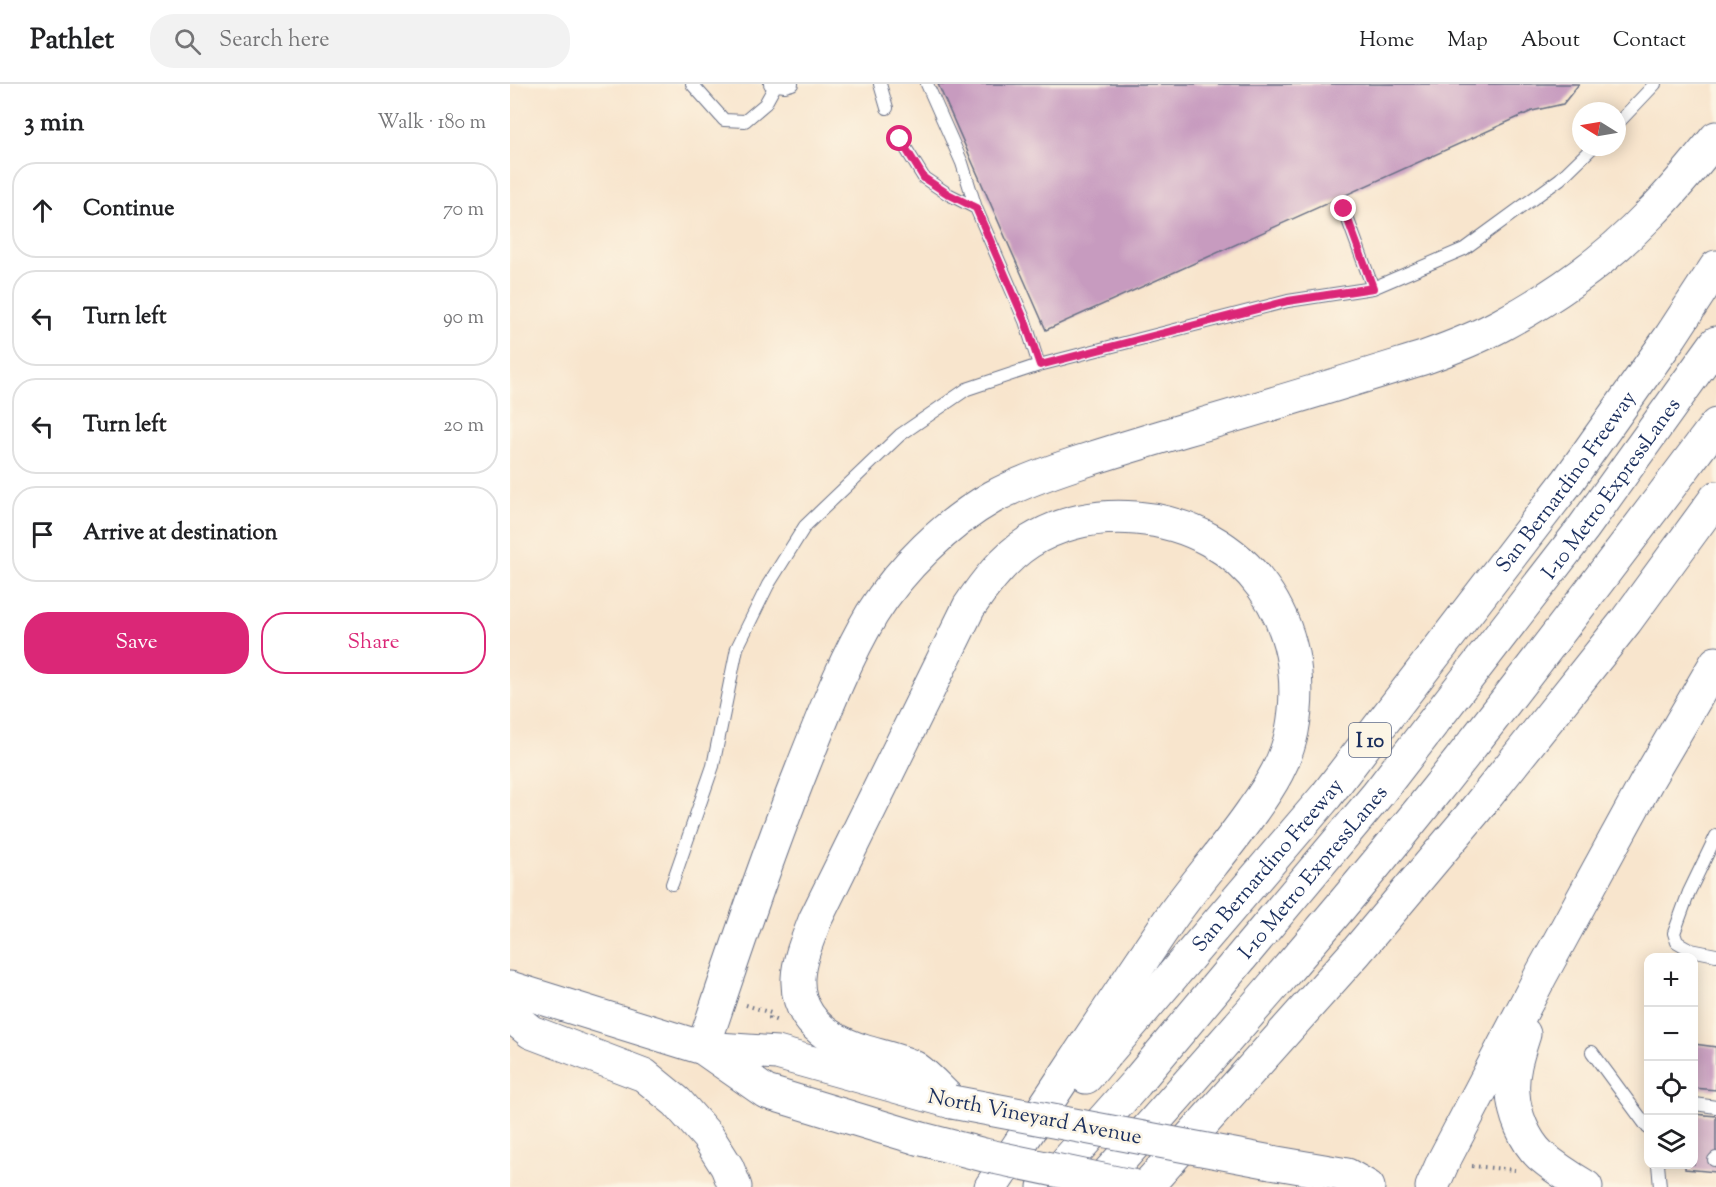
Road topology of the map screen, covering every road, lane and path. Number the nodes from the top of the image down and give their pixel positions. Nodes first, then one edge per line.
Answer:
1 (692, 84) edge
2 (792, 84) edge
3 (880, 84) edge
4 (927, 84) edge
5 (1655, 84) edge
6 (772, 85) edge
7 (887, 108) dead end
8 (1626, 115) edge
9 (1716, 138) edge
10 (900, 139) dead end
11 (1583, 156) edge
12 (976, 208) junction
13 (1344, 209) dead end
14 (1716, 267) edge
15 (1373, 288) junction
16 (1716, 343) edge
17 (1040, 365) junction
18 (1716, 424) edge
19 (1716, 498) edge
20 (1716, 663) edge
21 (1716, 836) edge
22 (672, 884) dead end
23 (1716, 955) edge
24 (1541, 975) junction
25 (510, 988) edge
26 (746, 1005) dead end
27 (510, 1015) edge
28 (780, 1021) dead end
29 (703, 1048) junction
30 (1592, 1053) dead end
31 (952, 1102) junction
32 (1698, 1104) edge
33 (1716, 1107) edge
34 (1644, 1123) edge
35 (1471, 1166) dead end
36 (1658, 1169) edge
37 (1523, 1171) dead end
38 (735, 1187) edge
39 (992, 1187) edge
40 (1044, 1187) edge
41 (1096, 1187) edge
42 (1136, 1187) edge
43 (1146, 1187) edge
44 (1368, 1187) edge
45 (1432, 1187) edge
46 (1586, 1187) edge
47 (1660, 1187) edge

1 - 6 lane
2 - 6 lane
3 - 7 lane
4 - 12 lane
5 - 8 lane
9 - 29 main road
10 - 12 lane
11 - 15 lane
12 - 17 lane
13 - 15 lane
14 - 39 main road, San Bernardino Freeway / I 10
15 - 17 lane
16 - 40 main road, I-10 Metro ExpressLanes
17 - 22 lane
18 - 41 main road, I-10 Metro ExpressLanes
19 - 43 main road
20 - 24 main road
21 - 23 lane
24 - 45 main road
24 - 46 main road
25 - 29 main road, North Vineyard Avenue
26 - 28 path
27 - 38 main road
29 - 31 main road, North Vineyard Avenue
29 - 42 main road, North Vineyard Avenue, bridge
30 - 34 lane
31 - 39 main road
31 - 44 main road, North Vineyard Avenue, bridge
32 - 33 lane
35 - 37 path
36 - 47 lane

